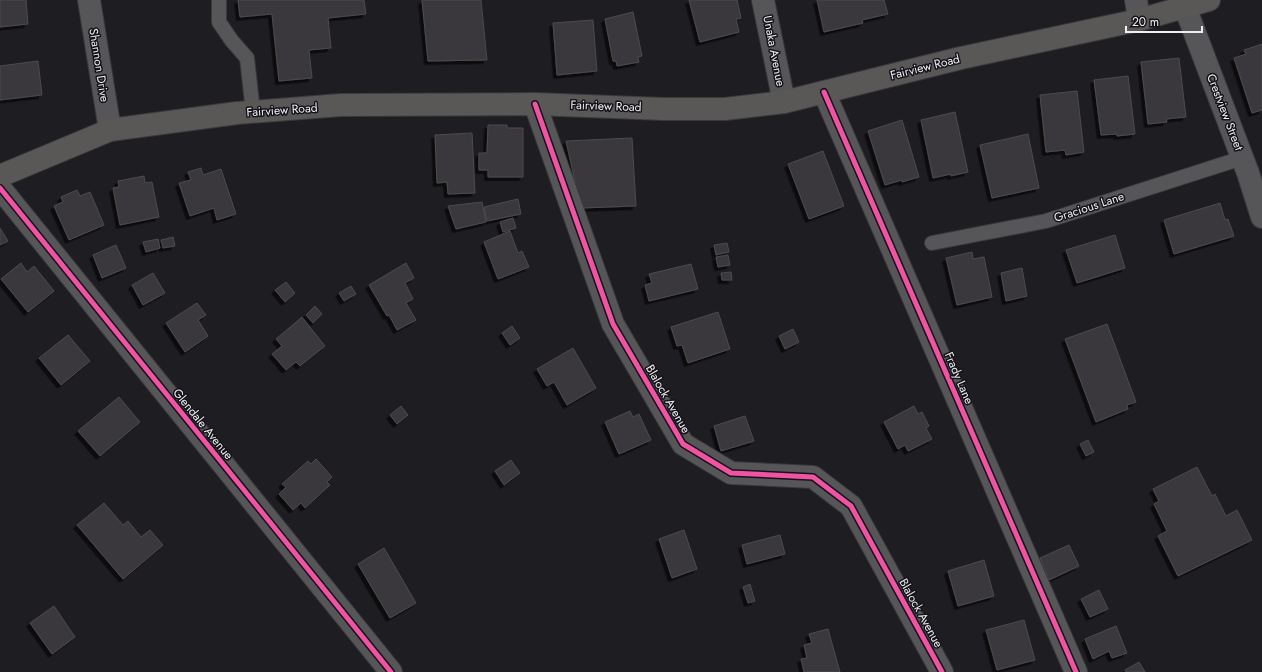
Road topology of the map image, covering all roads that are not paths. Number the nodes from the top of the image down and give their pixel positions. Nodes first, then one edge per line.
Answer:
1 (89, 0) edge
2 (219, 0) edge
3 (763, 0) edge
4 (1209, 0) edge
5 (1186, 7) junction
6 (1137, 10) edge
7 (824, 92) junction
8 (784, 102) junction
9 (535, 104) junction
10 (252, 112) junction
11 (110, 130) junction
12 (1251, 167) edge
13 (0, 176) edge
14 (0, 188) edge
15 (1262, 217) edge
16 (932, 243) dead end
17 (391, 672) edge
18 (942, 672) edge
19 (1076, 672) edge

1 - 11 street, Shannon Drive
2 - 10 lane
3 - 8 street, Unaka Avenue
4 - 5 main road, Fairview Road
5 - 6 main road, Fairview Road
5 - 12 street, Crestview Street
6 - 7 main road, Fairview Road
7 - 8 main road, Fairview Road
7 - 19 street, Frady Lane
8 - 9 main road, Fairview Road
9 - 10 main road, Fairview Road
9 - 18 street, Blalock Avenue
10 - 11 main road, Fairview Road
11 - 13 main road, Fairview Road
12 - 15 street, Crestview Street
12 - 16 lane, Gracious Lane
14 - 17 street, Glendale Avenue

